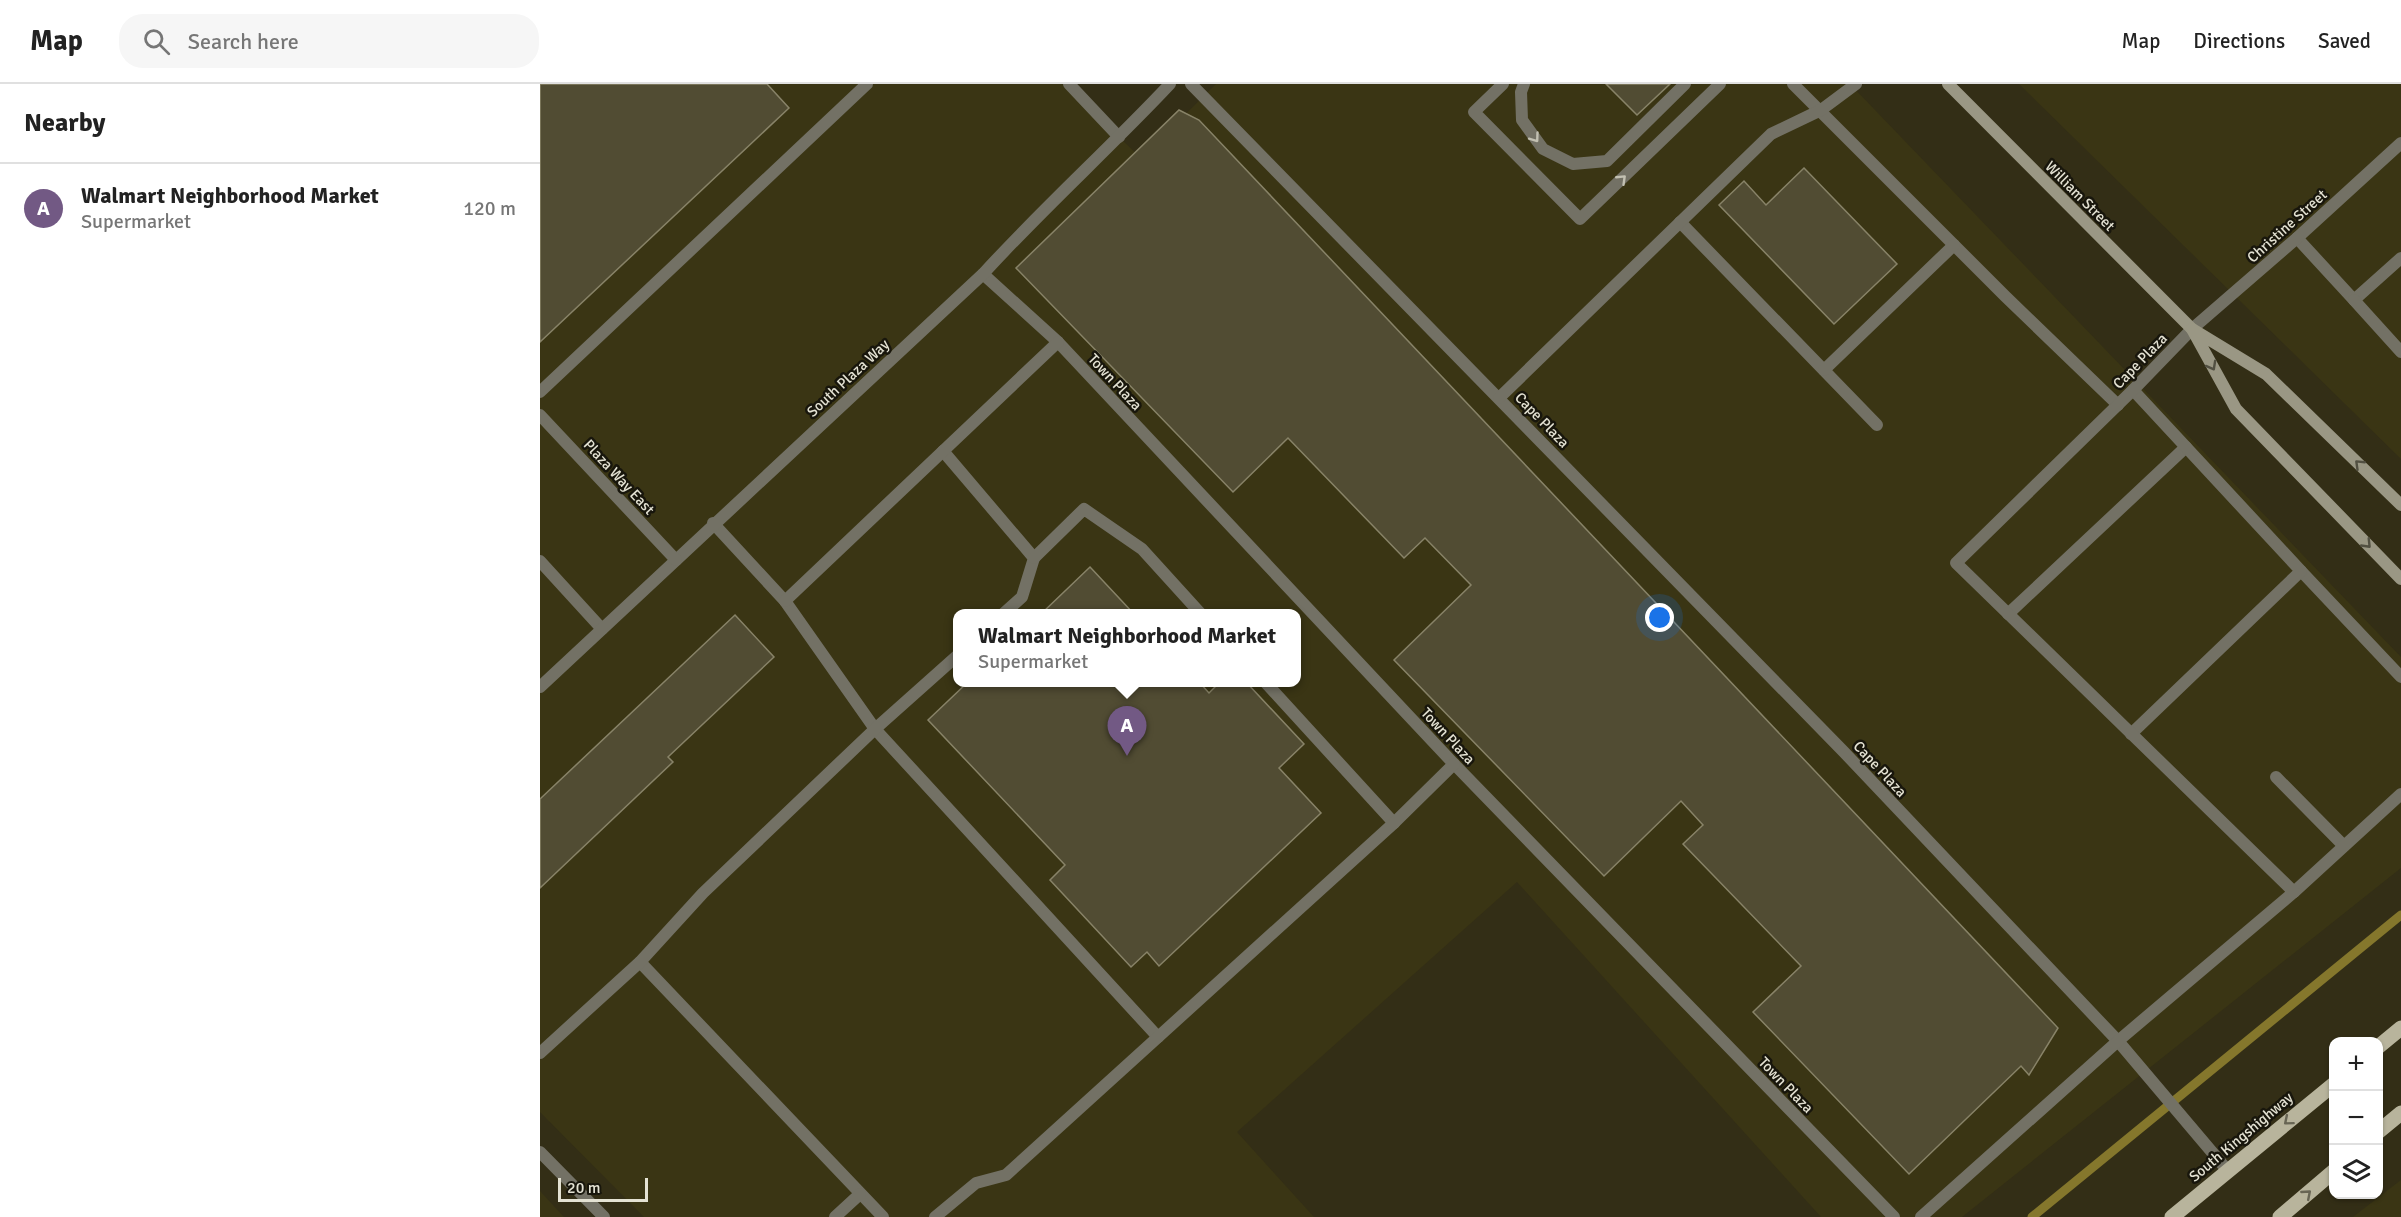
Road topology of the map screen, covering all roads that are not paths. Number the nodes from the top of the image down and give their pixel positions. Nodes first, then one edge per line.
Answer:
1 (867, 84) edge
2 (1069, 84) edge
3 (1170, 84) edge
4 (1191, 84) edge
5 (1503, 84) edge
6 (1524, 84) edge
7 (1685, 84) edge
8 (1720, 84) edge
9 (1793, 84) edge
10 (1856, 84) edge
11 (1948, 84) edge
12 (1821, 110) junction
13 (1119, 137) junction
14 (2401, 143) edge
15 (1680, 222) junction
16 (2297, 238) junction
17 (1954, 245) junction
18 (2401, 258) edge
19 (983, 274) junction
20 (2354, 300) junction
21 (2192, 330) junction
22 (1058, 342) junction
23 (2401, 352) edge
24 (1824, 370) junction
25 (2133, 390) junction
26 (540, 392) edge
27 (1499, 398) junction
28 (2118, 405) junction
29 (540, 415) edge
30 (1877, 425) dead end
31 (2186, 447) junction
32 (943, 451) junction
33 (2401, 505) edge
34 (713, 523) junction
35 (1034, 558) junction
36 (676, 560) junction
37 (540, 561) edge
38 (2301, 571) junction
39 (2401, 579) edge
40 (785, 601) junction
41 (1009, 609) edge
42 (1196, 609) edge
43 (2008, 614) junction
44 (602, 629) junction
45 (953, 659) edge
46 (2399, 672) edge
47 (540, 687) edge
48 (1270, 687) edge
49 (875, 729) junction
50 (2132, 734) junction
51 (1454, 764) junction
52 (2276, 777) dead end
53 (2401, 794) edge
54 (1394, 823) junction
55 (2344, 846) junction
56 (2294, 892) junction
57 (640, 962) junction
58 (2401, 1028) edge
59 (1158, 1037) junction
60 (2118, 1041) junction
61 (2383, 1044) edge
62 (540, 1053) edge
63 (2329, 1088) edge
64 (2401, 1113) edge
65 (2383, 1129) edge
66 (540, 1152) edge
67 (2228, 1171) junction
68 (2329, 1176) edge
69 (860, 1194) junction
70 (2288, 1215) edge
71 (604, 1217) edge
72 (835, 1217) edge
73 (884, 1217) edge
74 (935, 1217) edge
75 (1894, 1217) edge
76 (1921, 1217) edge
77 (2172, 1217) edge

1 - 26 street
2 - 13 street
3 - 13 street, South Plaza Way
4 - 27 street, Cape Plaza
5 -> 8 street
6 -> 7 street
9 - 12 street
10 - 12 street, Cape Plaza
11 - 21 main road, William Street
12 - 15 street, Cape Plaza
12 - 17 street
13 - 19 street, South Plaza Way
14 - 16 street, Christine Street
15 - 24 street
15 - 27 street, Cape Plaza
16 - 20 street
16 - 21 street, Christine Street
17 - 24 street
17 - 28 street
18 - 20 street
19 - 22 street, Town Plaza
19 - 34 street, South Plaza Way
20 - 23 street
21 - 25 street, Cape Plaza
33 -> 21 main road, William Street
21 -> 39 main road, William Street
22 - 32 street
22 - 51 street, Town Plaza
24 - 30 street
25 - 28 street, Cape Plaza
25 - 31 street
27 - 60 street, Cape Plaza
28 - 43 street, Cape Plaza
29 - 36 street, Plaza Way East
31 - 38 street
31 - 43 street
32 - 35 street
32 - 40 street
34 - 36 street, South Plaza Way
34 - 40 street
35 - 41 street
35 - 42 street
36 - 44 street, South Plaza Way
37 - 44 street
38 - 46 street
38 - 50 street
40 - 49 street
43 - 50 street
44 - 47 street, South Plaza Way
45 - 49 street
48 - 54 street
49 - 57 street
49 - 59 street
50 - 56 street
51 - 54 street
51 - 75 street, Town Plaza
52 - 55 street
53 - 55 street
54 - 59 street
55 - 56 street
56 - 60 street
57 - 62 street
57 - 69 street
58 - 61 main road
59 - 74 street
60 - 67 street, Cape Plaza
60 - 76 street
63 -> 67 main road, South Kingshighway
64 - 65 main road
66 - 71 street
67 - 77 main road, South Kingshighway
70 -> 68 main road
69 - 72 street
69 - 73 street

